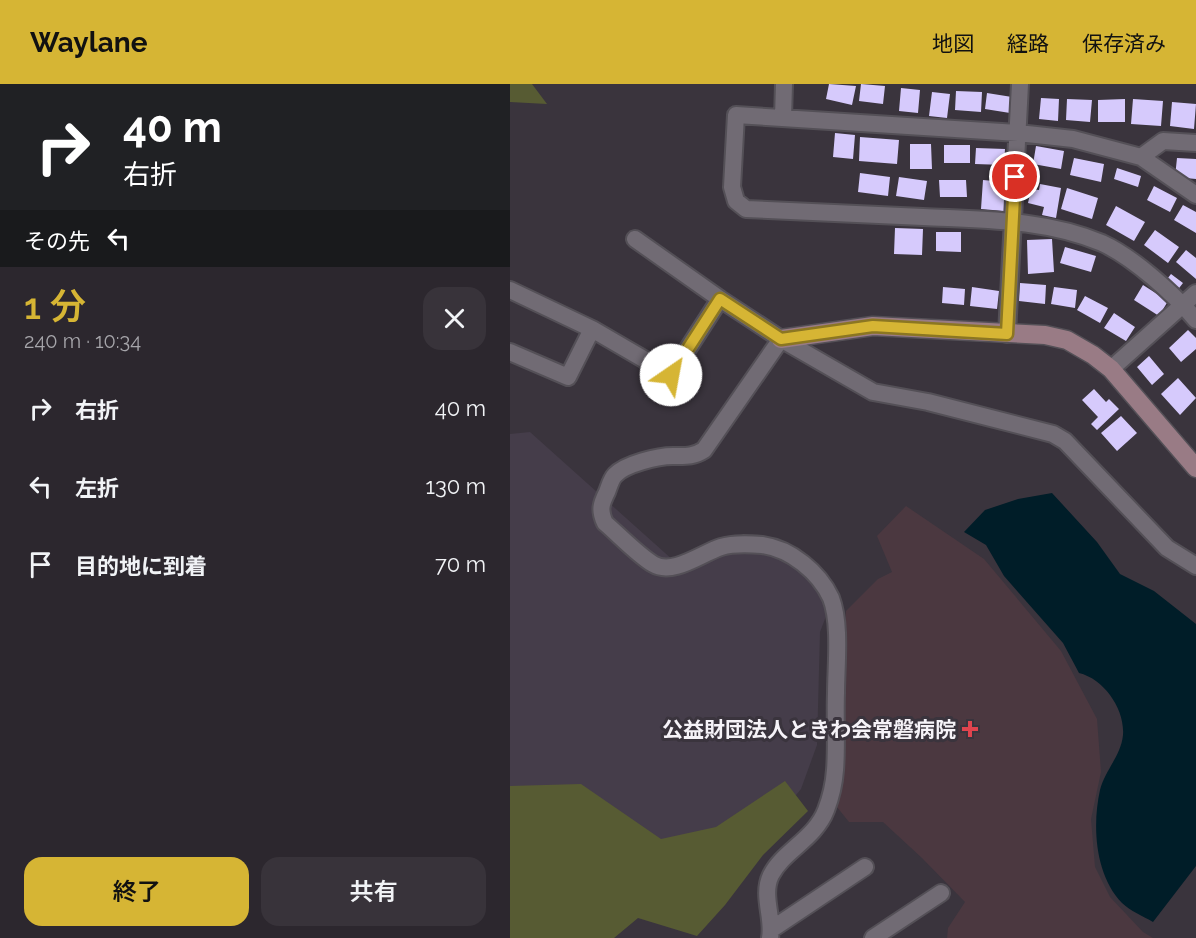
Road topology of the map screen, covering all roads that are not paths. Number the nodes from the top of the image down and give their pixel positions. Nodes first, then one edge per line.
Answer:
1 (784, 84) edge
2 (1020, 84) edge
3 (783, 118) junction
4 (1018, 133) junction
5 (1196, 143) edge
6 (1141, 158) junction
7 (1196, 195) edge
8 (1013, 222) junction
9 (635, 239) dead end
10 (510, 290) edge
11 (1196, 292) edge
12 (720, 299) junction
13 (1183, 305) junction
14 (1196, 320) edge
15 (592, 329) junction
16 (1007, 334) junction
17 (781, 339) junction
18 (510, 352) edge
19 (1111, 369) junction
20 (1196, 468) edge
21 (1196, 566) edge
22 (865, 867) dead end
23 (941, 893) dead end
24 (771, 933) edge
25 (873, 938) edge

1 - 3 street
2 - 4 street
3 - 4 street
3 - 8 street
4 - 6 street
4 - 8 street
5 - 6 street
6 - 7 street
8 - 13 street
8 - 16 street
9 - 12 street
10 - 15 street
11 - 13 street
12 - 15 street
12 - 17 street
13 - 14 street
13 - 19 street
15 - 18 street
16 - 17 street
16 - 19 street
17 - 21 street
17 - 24 street
19 - 20 street
22 - 24 street
23 - 25 street

